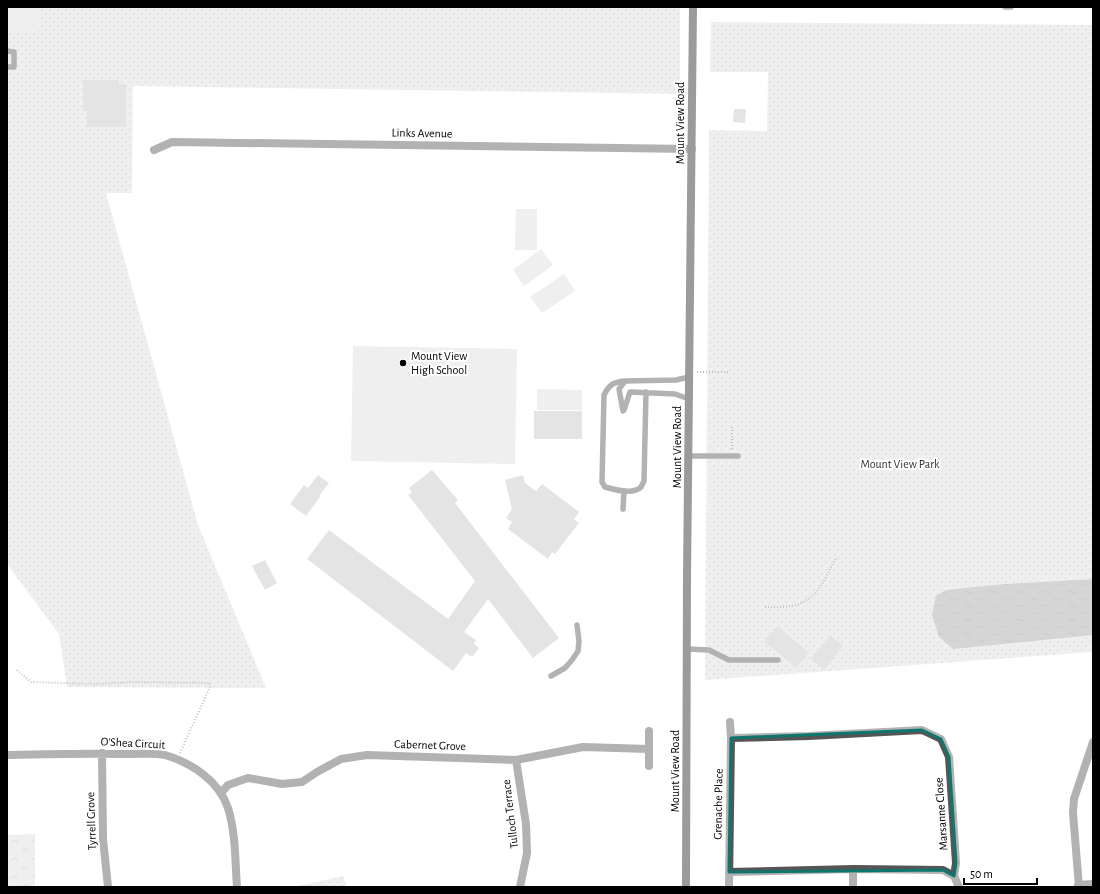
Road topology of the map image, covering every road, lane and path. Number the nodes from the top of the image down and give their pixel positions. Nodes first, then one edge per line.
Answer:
1 (693, 7) edge
2 (1005, 7) edge
3 (1011, 7) edge
4 (7, 51) edge
5 (7, 67) edge
6 (692, 149) junction
7 (154, 150) dead end
8 (729, 372) dead end
9 (689, 374) junction
10 (625, 381) junction
11 (646, 392) junction
12 (689, 399) junction
13 (732, 427) dead end
14 (689, 456) junction
15 (736, 456) joint
16 (624, 491) junction
17 (623, 509) dead end
18 (837, 557) dead end
19 (765, 607) dead end
20 (577, 625) dead end
21 (688, 649) junction
22 (778, 660) dead end
23 (17, 670) dead end
24 (551, 676) dead end
25 (730, 722) dead end
26 (649, 731) dead end
27 (731, 738) junction
28 (1092, 745) edge
29 (648, 749) junction
30 (102, 753) junction
31 (7, 755) edge
32 (177, 759) junction
33 (516, 760) junction
34 (649, 766) dead end
35 (221, 793) junction
36 (853, 869) junction
37 (729, 872) junction
38 (954, 876) junction
39 (1093, 884) edge
40 (1079, 886) edge
41 (108, 887) edge
42 (236, 887) edge
43 (520, 887) edge
44 (686, 887) edge
45 (729, 887) edge
46 (852, 887) edge
47 (959, 887) edge

1 - 6 main road, Mount View Road
2 - 3 lane
4 - 5 lane
6 - 7 street, Links Avenue
6 - 9 main road, Mount View Road
8 - 9 path
9 - 10 lane
9 - 12 main road, Mount View Road
10 - 11 lane
10 - 16 lane
11 - 12 lane
11 - 16 lane
12 - 14 main road, Mount View Road
13 - 15 path
14 - 15 lane
14 - 21 main road, Mount View Road
16 - 17 lane
18 - 19 path
20 - 24 lane
21 - 22 lane
21 - 44 main road, Mount View Road
23 - 32 path
25 - 27 street, Grenache Place
26 - 29 street
27 - 37 street, Grenache Place
27 - 38 street, Marsanne Close
28 - 40 street
29 - 33 street, Cabernet Grove
29 - 34 street
30 - 31 street, O'Shea Circuit
30 - 32 street, O'Shea Circuit
30 - 41 street, Tyrrell Grove
32 - 35 street, O'Shea Circuit
33 - 35 street, Cabernet Grove
33 - 43 street, Tulloch Terrace
35 - 42 street, O'Shea Circuit
36 - 37 street
36 - 38 street
36 - 46 street
37 - 45 street, Grenache Place
38 - 47 street
39 - 40 street

